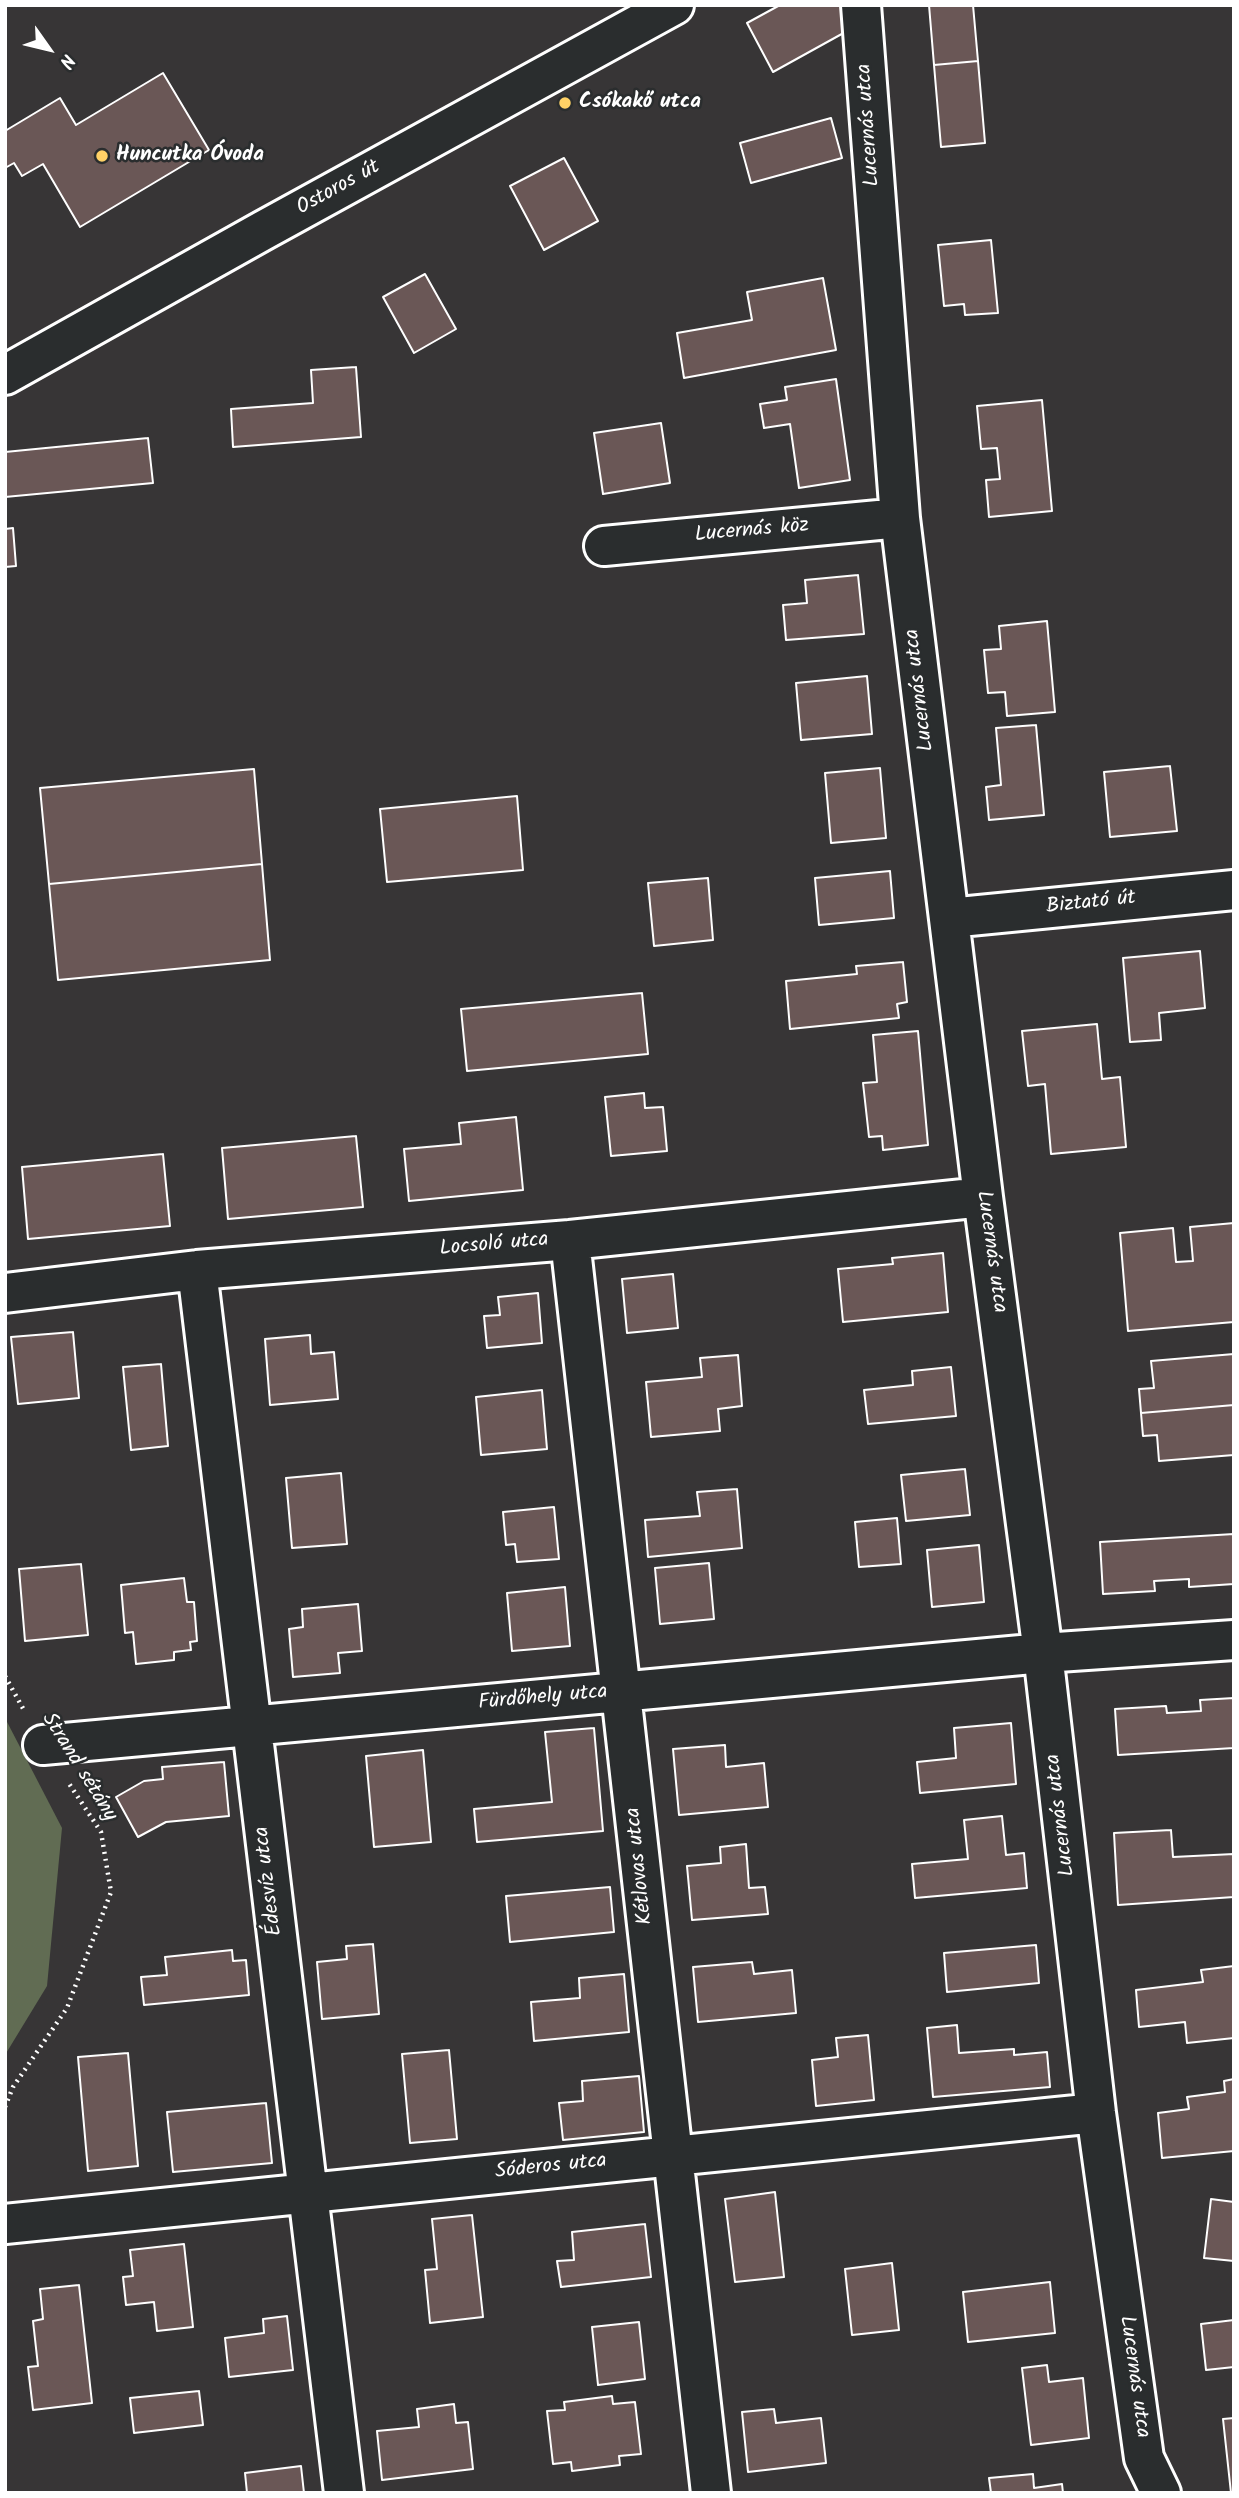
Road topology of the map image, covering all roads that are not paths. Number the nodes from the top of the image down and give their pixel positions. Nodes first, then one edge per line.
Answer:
1 (674, 5) edge
2 (861, 5) edge
3 (5, 375) edge
4 (900, 518) junction
5 (604, 546) dead end
6 (1234, 890) edge
7 (949, 918) junction
8 (983, 1197) junction
9 (570, 1240) junction
10 (197, 1270) junction
11 (5, 1293) edge
12 (1234, 1640) edge
13 (1043, 1653) junction
14 (621, 1691) junction
15 (252, 1726) junction
16 (43, 1745) road end
17 (1096, 2113) junction
18 (673, 2156) junction
19 (307, 2192) junction
20 (5, 2224) edge
21 (344, 2493) edge
22 (711, 2493) edge
23 (1161, 2493) edge

1 - 3 street, Ostoros út
2 - 4 street, Lucernás utca
4 - 5 street, Lucernás köz
4 - 7 street, Lucernás utca
6 - 7 street, Biztató út
7 - 8 street, Lucernás utca
8 - 9 street, Locsoló utca
8 - 13 street, Lucernás utca
9 - 10 street, Locsoló utca
9 - 14 street, Kétlovas utca
10 - 11 street, Locsoló utca
10 - 15 street, Édesvíz utca
12 - 13 street, Fürdőhely utca
13 - 14 street, Fürdőhely utca
13 - 17 street, Lucernás utca
14 - 15 street, Fürdőhely utca
14 - 18 street, Kétlovas utca
15 - 16 street, Fürdőhely utca
15 - 19 street, Édesvíz utca
17 - 18 street, Sóderos utca
17 - 23 street, Lucernás utca
18 - 19 street, Sóderos utca
18 - 22 street, Kétlovas utca
19 - 20 street, Sóderos utca
19 - 21 street, Édesvíz utca

